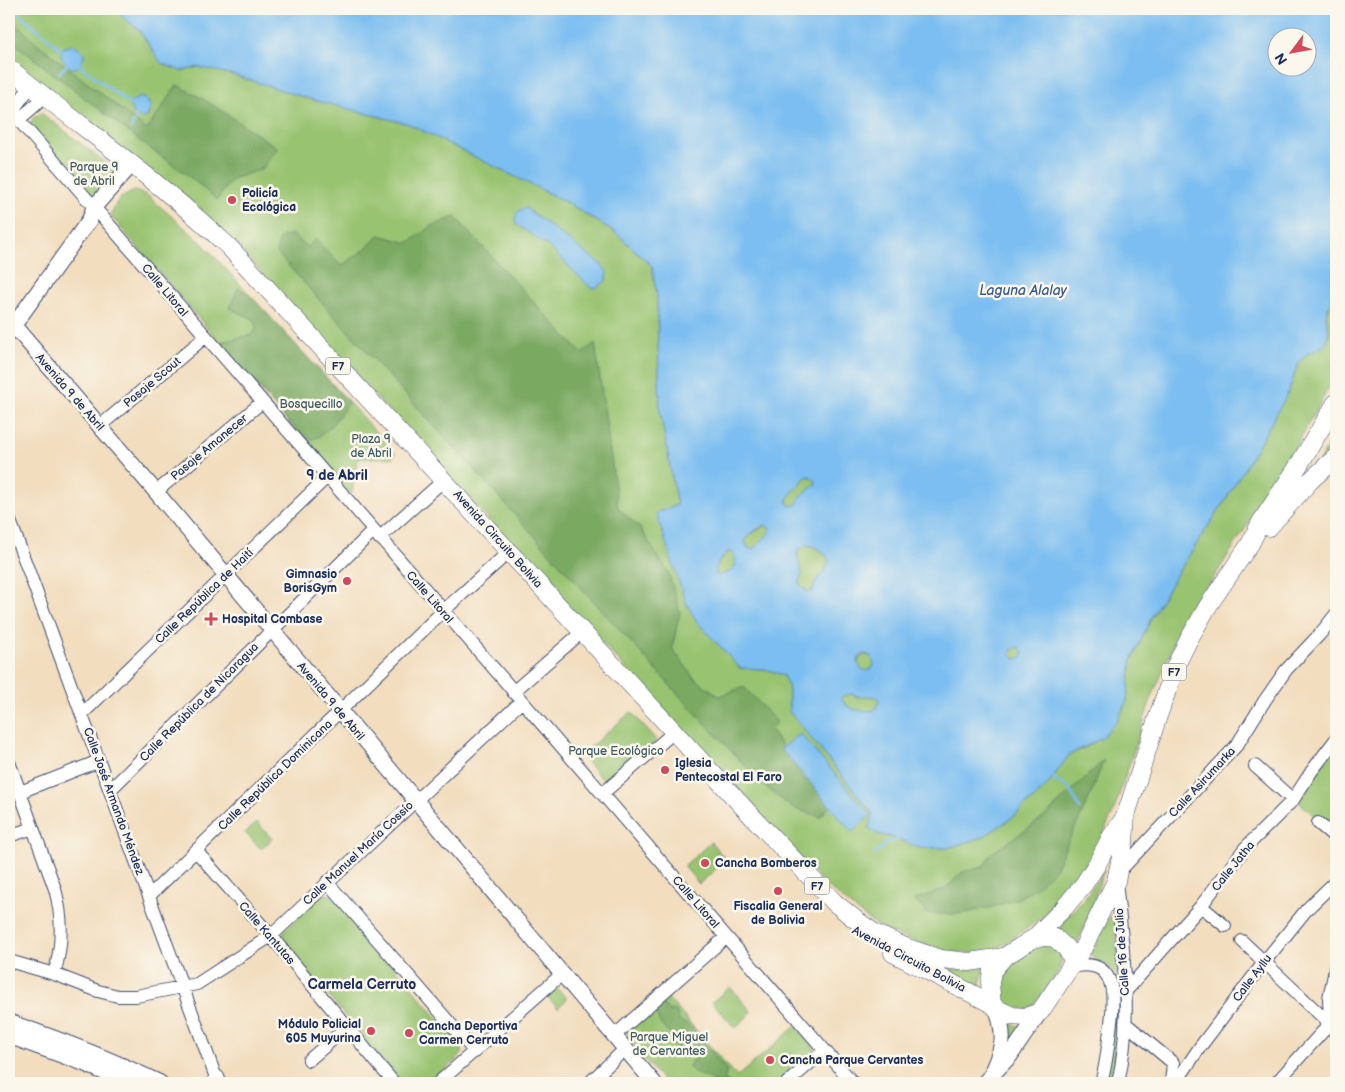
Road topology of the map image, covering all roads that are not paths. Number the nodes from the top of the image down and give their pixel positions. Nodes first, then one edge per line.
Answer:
1 (9, 68) edge
2 (9, 78) edge
3 (35, 95) junction
4 (11, 116) edge
5 (132, 169) junction
6 (95, 214) junction
7 (10, 326) edge
8 (205, 338) junction
9 (262, 402) junction
10 (1336, 403) edge
11 (100, 426) junction
12 (1336, 457) edge
13 (327, 477) junction
14 (441, 483) junction
15 (156, 492) junction
16 (9, 518) edge
17 (376, 534) junction
18 (1250, 544) junction
19 (14, 548) edge
20 (506, 555) junction
21 (226, 575) junction
22 (442, 612) junction
23 (1336, 614) edge
24 (272, 630) junction
25 (579, 634) junction
26 (517, 697) junction
27 (340, 712) junction
28 (82, 714) junction
29 (671, 734) junction
30 (1336, 739) edge
31 (100, 761) junction
32 (9, 762) edge
33 (1255, 766) dead end
34 (110, 790) junction
35 (20, 792) junction
36 (602, 794) junction
37 (414, 800) junction
38 (1293, 800) junction
39 (1126, 815) junction
40 (1318, 824) dead end
41 (33, 828) junction
42 (9, 836) edge
43 (1336, 838) edge
44 (197, 852) junction
45 (1116, 877) junction
46 (1336, 881) edge
47 (327, 882) junction
48 (150, 896) junction
49 (1201, 906) junction
50 (1225, 926) dead end
51 (271, 936) junction
52 (726, 937) junction
53 (1034, 938) junction
54 (1242, 941) dead end
55 (1004, 957) junction
56 (9, 961) edge
57 (1265, 961) junction
58 (1072, 964) junction
59 (1336, 964) edge
60 (54, 974) junction
61 (562, 974) junction
62 (184, 988) junction
63 (1126, 991) junction
64 (995, 1006) junction
65 (1040, 1012) junction
66 (1333, 1020) edge
67 (9, 1022) edge
68 (1124, 1023) junction
69 (347, 1027) junction
70 (9, 1036) edge
71 (614, 1036) junction
72 (625, 1049) junction
73 (824, 1051) junction
74 (475, 1052) junction
75 (309, 1060) dead end
76 (987, 1080) edge
77 (1180, 1081) edge
78 (216, 1082) edge
79 (125, 1083) edge
80 (160, 1083) edge
81 (394, 1083) edge
82 (438, 1083) edge
83 (589, 1083) edge
84 (654, 1083) edge
85 (788, 1083) edge
86 (853, 1083) edge
87 (1101, 1083) edge
88 (1118, 1083) edge
89 (1276, 1083) edge

1 - 3 highway, Avenida Circuito Bolivia / F7
2 - 3 highway, Avenida Circuito Bolivia / F7
3 - 4 street
3 - 5 highway, Avenida Circuito Bolivia / F7
4 - 6 street, Calle Litoral
5 - 6 main road
5 - 14 highway, Avenida Circuito Bolivia / F7
6 - 7 main road
6 - 8 street, Calle Litoral
7 - 11 main road, Avenida 9 de Abril
8 - 9 street, Calle Litoral
8 - 11 street, Pasaje Scout
9 - 13 street, Calle Litoral
9 - 15 street, Pasaje Amanecer
10 - 18 highway, F7
11 - 15 main road, Avenida 9 de Abril
12 - 18 highway, F7
13 - 17 street, Calle Litoral
13 - 21 street, Calle República de Haití
14 - 17 street, Calle República de Nicaragua
14 - 20 highway, Avenida Circuito Bolivia / F7
15 - 21 main road, Avenida 9 de Abril
16 - 19 street, Calle José Armando Méndez
17 - 22 street, Calle Litoral
17 - 24 street, Calle República de Nicaragua
18 - 39 highway, F7
19 - 28 street, Calle José Armando Méndez
20 - 22 street, Calle República Dominicana
20 - 25 highway, Avenida Circuito Bolivia / F7
21 - 24 main road, Avenida 9 de Abril
21 - 28 street, Calle República de Haití
22 - 26 street, Calle Litoral
22 - 27 street, Calle República Dominicana
23 - 45 street, Calle Asirumarka
24 - 27 main road, Avenida 9 de Abril
24 - 34 street, Calle República de Nicaragua
25 - 26 street, Calle Manuel María Cossío
25 - 29 highway, Avenida Circuito Bolivia / F7
26 - 36 street, Calle Litoral
26 - 37 street, Calle Manuel María Cossío
27 - 37 main road, Avenida 9 de Abril
27 - 44 street, Calle República Dominicana
28 - 31 street, Calle José Armando Méndez
29 - 36 street
29 - 55 highway, Avenida Circuito Bolivia / F7
29 - 64 highway, Avenida Circuito Bolivia / F7
30 - 38 street, Calle Jatha
31 - 34 street, Calle José Armando Méndez
31 - 35 street
32 - 35 street
33 - 38 street
34 - 48 street, Calle José Armando Méndez
35 - 41 street
36 - 52 street, Calle Litoral
37 - 47 street, Calle Manuel María Cossío
37 - 61 main road, Avenida 9 de Abril
38 - 49 street, Calle Jatha
39 - 45 highway, F7
39 - 53 highway, F7
40 - 43 street
41 - 42 street
41 - 60 street
44 - 48 street, Calle República Dominicana
44 - 51 street, Calle Kantutas
45 - 58 highway, F7
45 - 63 street, Calle 16 de Julio
46 - 57 street, Calle Ayllu
47 - 51 street, Calle Manuel María Cossío
47 - 74 street
48 - 62 street, Calle José Armando Méndez
49 - 50 street
49 - 63 street, Calle Jatha
51 - 62 street, Calle Manuel María Cossío
51 - 69 street, Calle Kantutas
52 - 71 street
52 - 73 street, Calle Litoral
53 - 55 highway, F7
53 - 58 highway
54 - 57 street
55 - 64 highway, F7
56 - 60 street, Calle Manuel María Cossío
57 - 66 street
57 - 77 street, Calle Ayllu
58 - 65 highway, F7
58 - 87 street, Calle 16 de Julio
59 - 66 street
60 - 62 street, Calle Manuel María Cossío
61 - 71 main road, Avenida 9 de Abril
61 - 74 street
62 - 78 street, Calle José Armando Méndez
63 - 68 street, Calle 16 de Julio
64 - 65 highway, F7
64 - 76 main road, F7
65 - 76 main road, F7
66 - 89 street
67 - 80 main road
68 - 77 street
68 - 88 street, Calle 16 de Julio
69 - 75 street
69 - 81 street, Calle Kantutas
70 - 79 main road
71 - 72 main road, Avenida 9 de Abril
72 - 83 street
72 - 84 main road, Avenida 9 de Abril
73 - 85 street
73 - 86 street, Calle Litoral
74 - 82 street

